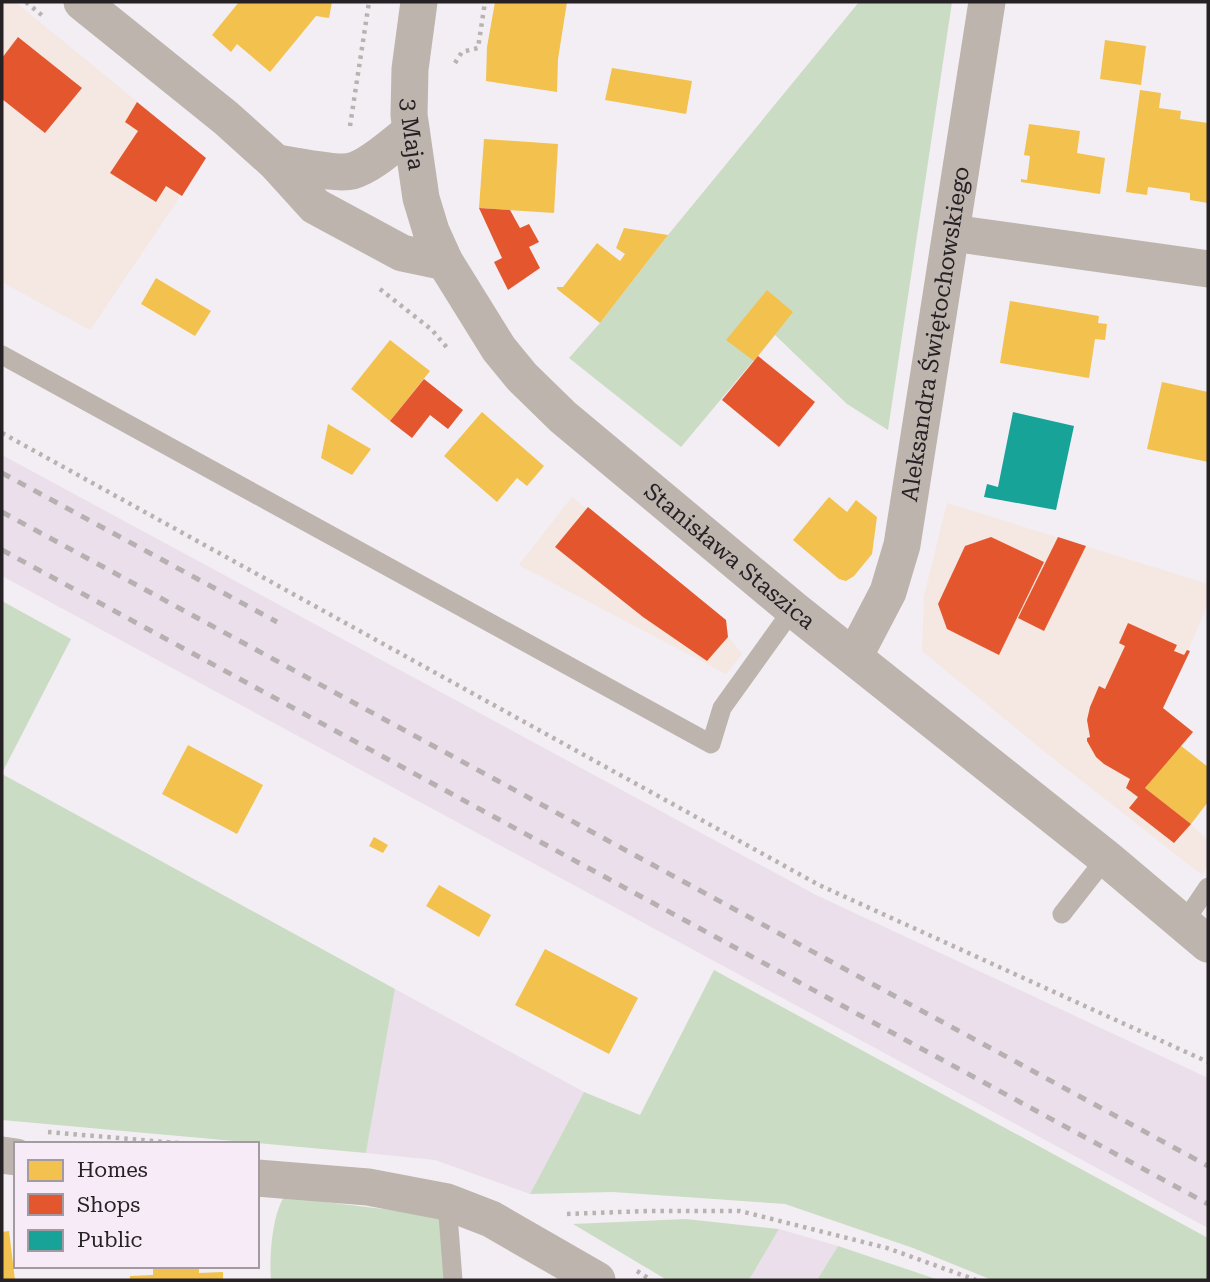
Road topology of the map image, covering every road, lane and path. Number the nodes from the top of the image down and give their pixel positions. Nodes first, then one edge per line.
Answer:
1 (82, 2) edge
2 (369, 2) edge
3 (419, 2) edge
4 (987, 2) edge
5 (411, 131) junction
6 (348, 136) dead end
7 (276, 163) junction
8 (952, 233) junction
9 (445, 262) junction
10 (1208, 269) edge
11 (2, 355) edge
12 (2, 433) edge
13 (793, 608) junction
14 (854, 657) junction
15 (1106, 858) junction
16 (1208, 887) edge
17 (1062, 914) dead end
18 (1196, 934) edge
19 (1208, 1062) edge
20 (42, 1132) dead end
21 (164, 1142) edge
22 (259, 1178) edge
23 (447, 1202) junction
24 (529, 1241) junction
25 (453, 1280) edge
26 (597, 1280) edge
27 (976, 1280) edge

1 - 7 street
2 - 6 path
3 - 5 street, 3 Maja
4 - 8 street, Aleksandra Świętochowskiego
5 - 7 street
5 - 9 street, 3 Maja
7 - 9 street
8 - 10 street
8 - 14 street, Aleksandra Świętochowskiego
9 - 13 street, Stanisława Staszica
11 - 13 lane
12 - 19 path
13 - 14 street, Stanisława Staszica
14 - 15 street, Stanisława Staszica
15 - 17 lane
15 - 18 street, Stanisława Staszica
16 - 18 lane
20 - 21 path
22 - 23 street
23 - 24 street
23 - 25 lane
24 - 26 street
24 - 27 path

